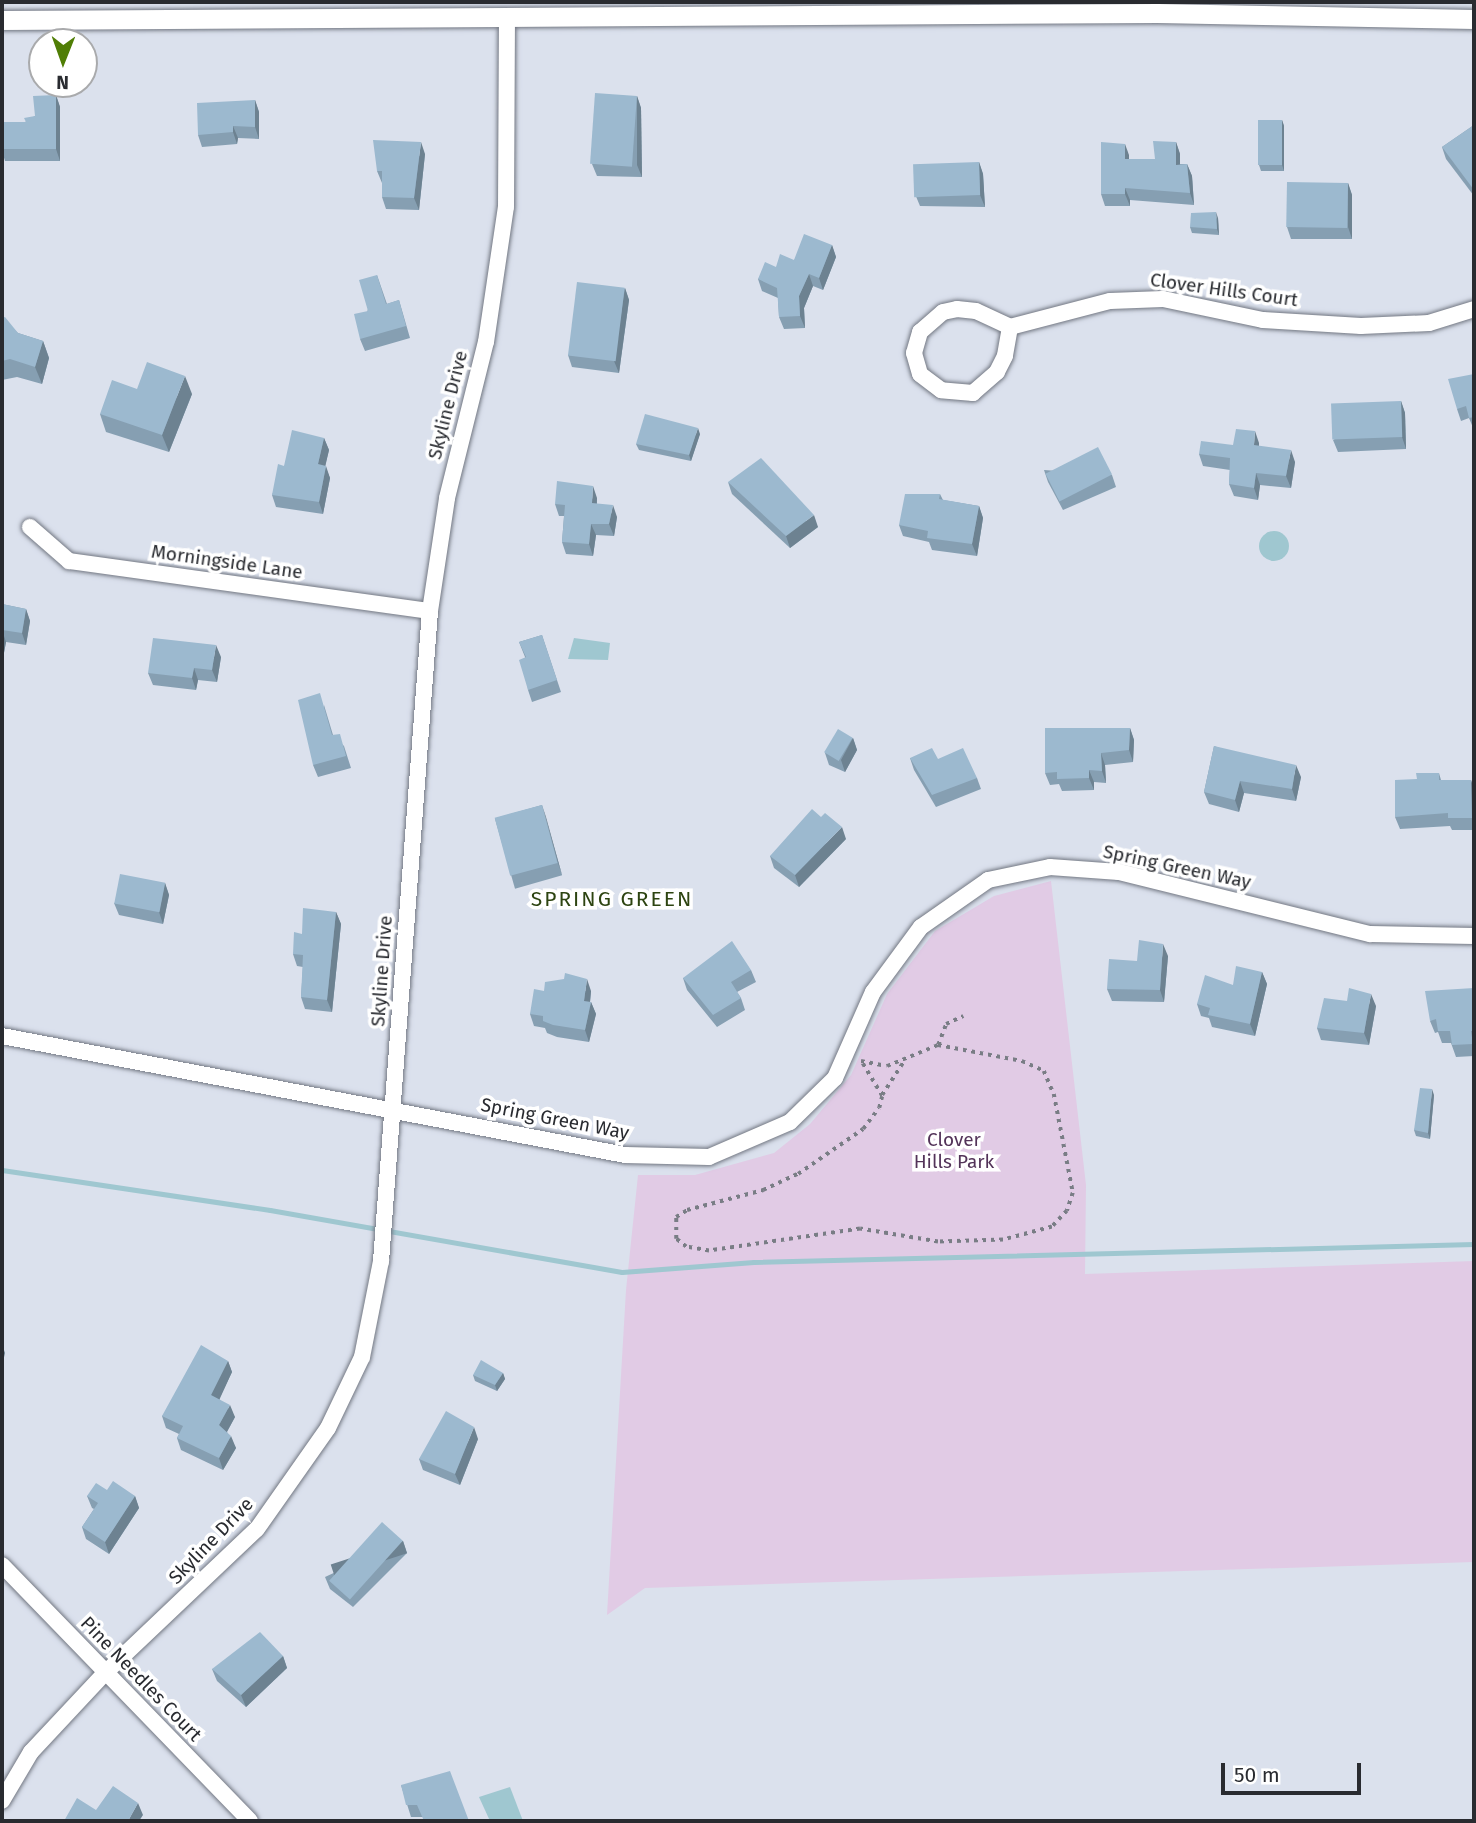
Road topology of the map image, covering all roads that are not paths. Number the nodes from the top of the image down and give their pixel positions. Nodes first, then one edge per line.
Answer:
1 (399, 9) edge
2 (507, 17) junction
3 (1474, 19) edge
4 (2, 20) edge
5 (1474, 309) edge
6 (1010, 327) junction
7 (30, 527) dead end
8 (430, 611) junction
9 (1474, 936) edge
10 (2, 1036) edge
11 (392, 1107) junction
12 (2, 1565) edge
13 (105, 1673) junction
14 (2, 1801) edge
15 (250, 1821) edge

1 - 2 street
1 - 4 street
2 - 3 street
2 - 8 street, Skyline Drive
5 - 6 street, Clover Hills Court
6 - 6 street
7 - 8 street, Morningside Lane
8 - 11 street, Skyline Drive
9 - 11 street, Spring Green Way
10 - 11 street, Spring Green Way
11 - 13 street, Skyline Drive
12 - 13 street, Pine Needles Court
13 - 14 street, Skyline Drive
13 - 15 street, Pine Needles Court

